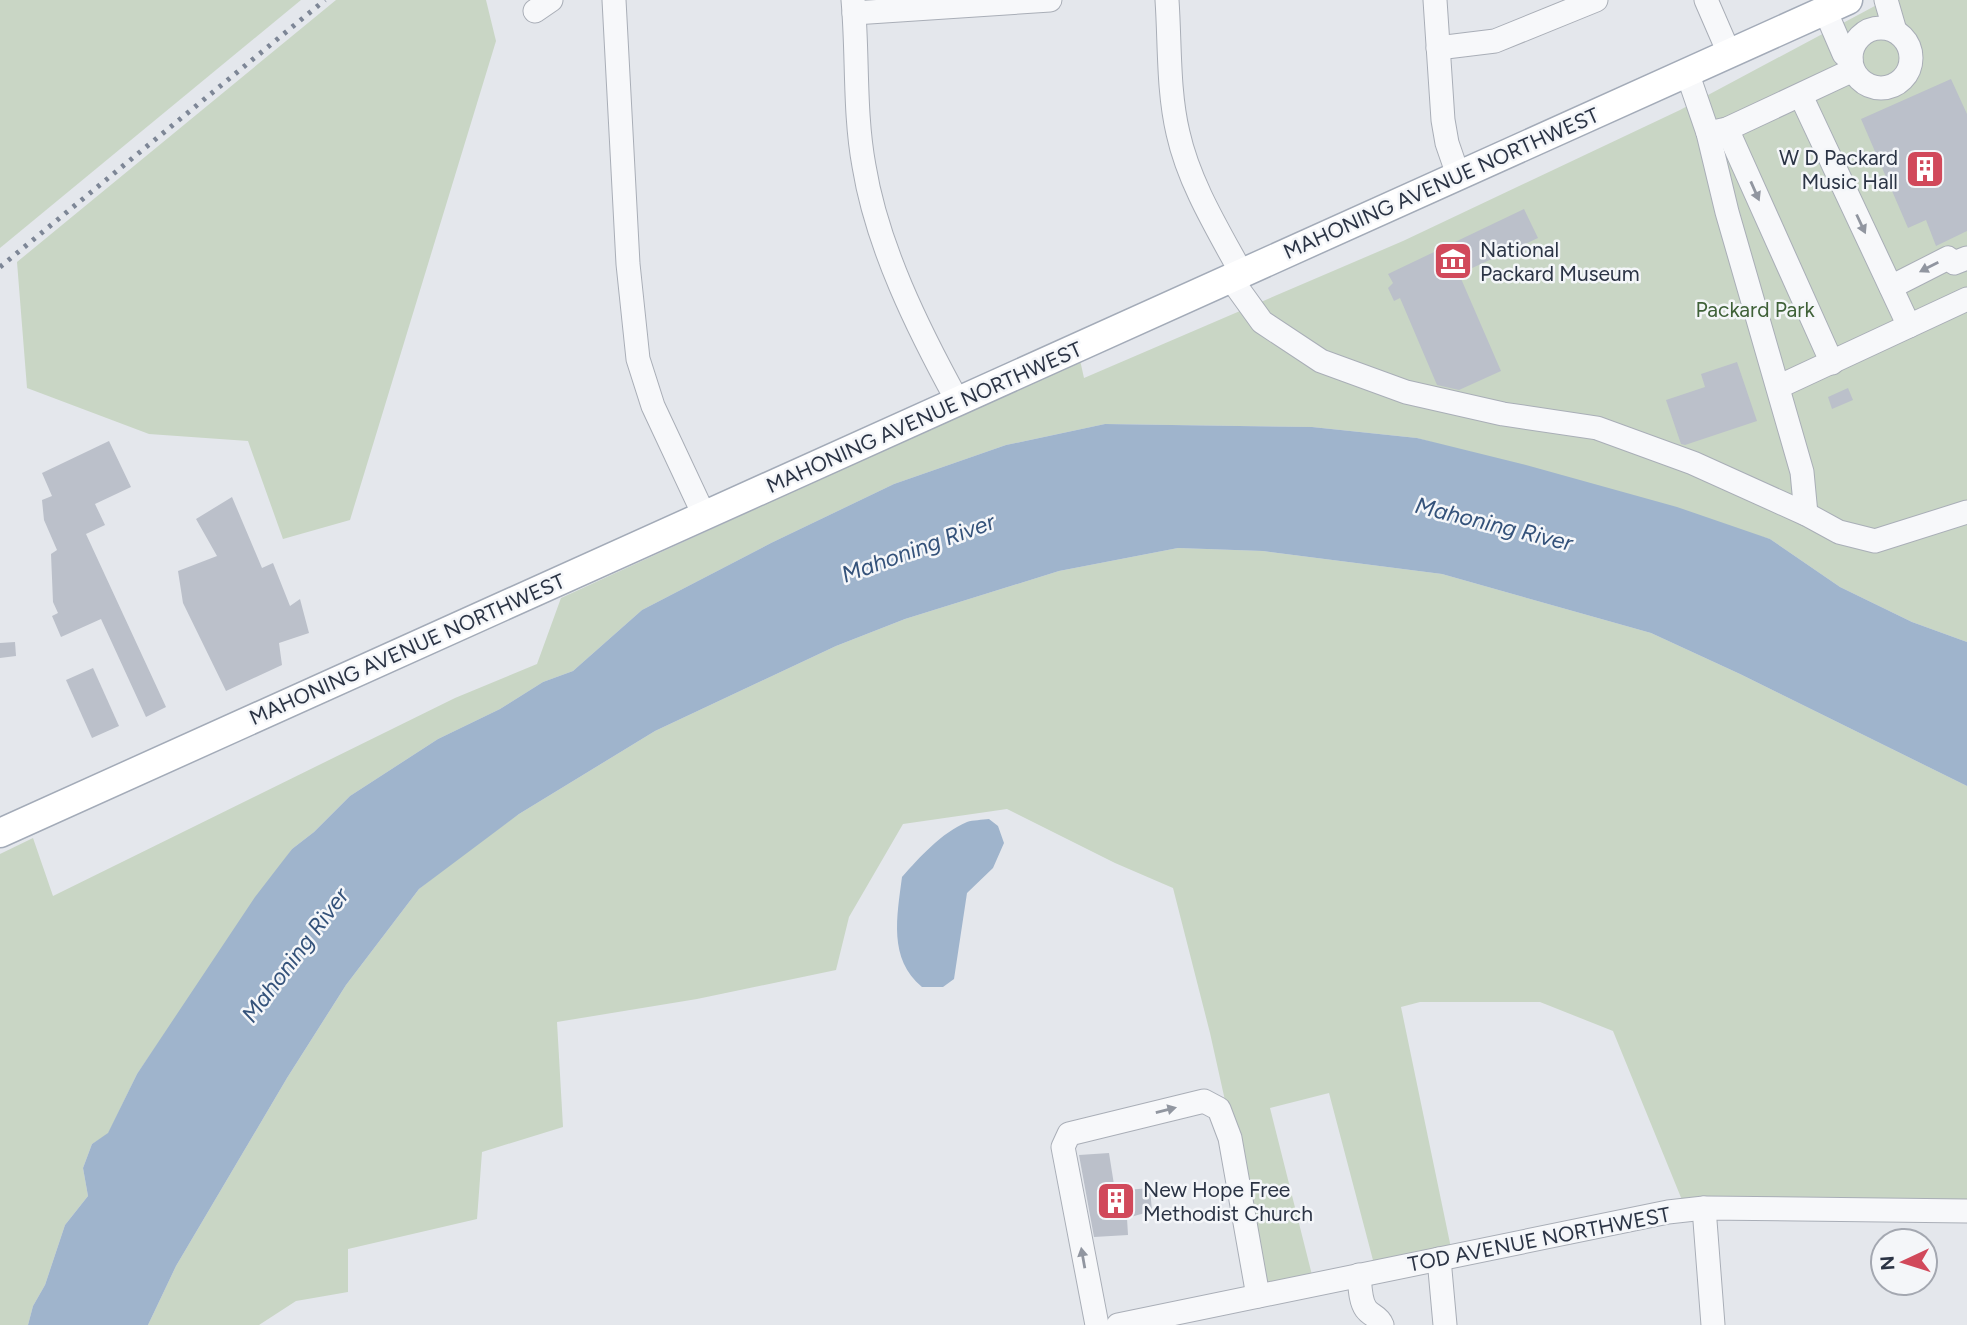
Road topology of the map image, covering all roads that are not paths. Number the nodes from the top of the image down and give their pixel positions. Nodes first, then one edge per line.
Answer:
1 (614, 0) edge
2 (1050, 0) edge
3 (1167, 0) edge
4 (1436, 0) edge
5 (1596, 0) edge
6 (1706, 0) edge
7 (1885, 0) edge
8 (1836, 5) edge
9 (853, 6) edge
10 (1895, 31) junction
11 (1438, 48) junction
12 (1729, 53) junction
13 (1852, 65) junction
14 (1686, 72) junction
15 (1801, 96) junction
16 (1718, 131) junction
17 (1458, 175) junction
18 (1776, 237) junction
19 (1738, 250) junction
20 (1967, 258) edge
21 (1237, 277) junction
22 (1891, 287) junction
23 (1967, 299) edge
24 (1909, 326) junction
25 (1832, 363) junction
26 (1778, 387) junction
27 (957, 400) junction
28 (1967, 512) edge
29 (704, 514) junction
30 (1806, 514) junction
31 (0, 833) edge
32 (1704, 1208) junction
33 (1967, 1211) edge
34 (1439, 1259) junction
35 (1359, 1275) junction
36 (1258, 1296) junction
37 (1097, 1325) edge
38 (1118, 1325) edge
39 (1382, 1325) edge
40 (1445, 1325) edge
41 (1713, 1325) edge

1 - 29 street
2 - 9 street
3 - 21 street
4 - 11 street
5 - 11 street
6 - 12 street
7 - 10 street
8 - 12 main road, MAHONING AVENUE NORTHWEST
8 - 13 street
9 - 27 street
10 - 13 street
10 - 13 street
11 - 17 street
12 - 14 main road, MAHONING AVENUE NORTHWEST
13 - 15 street
14 - 16 street
14 - 17 main road, MAHONING AVENUE NORTHWEST
15 - 16 street
15 -> 22 street
16 -> 18 street
16 - 19 street
17 - 21 main road, MAHONING AVENUE NORTHWEST
18 - 19 street
18 - 25 street
19 - 26 street
20 -> 22 street
21 - 27 main road, MAHONING AVENUE NORTHWEST
21 - 30 street
22 - 24 street
23 - 24 street
24 - 25 street
25 - 26 street
26 - 30 street
27 - 29 main road, MAHONING AVENUE NORTHWEST
28 - 30 street
29 - 31 main road, MAHONING AVENUE NORTHWEST
32 - 33 street, TOD AVENUE NORTHWEST
32 - 34 street, TOD AVENUE NORTHWEST
32 - 41 street
34 - 35 street, TOD AVENUE NORTHWEST
34 - 40 street
35 - 36 street, TOD AVENUE NORTHWEST
35 - 39 street
37 -> 36 street
36 - 38 street, TOD AVENUE NORTHWEST

